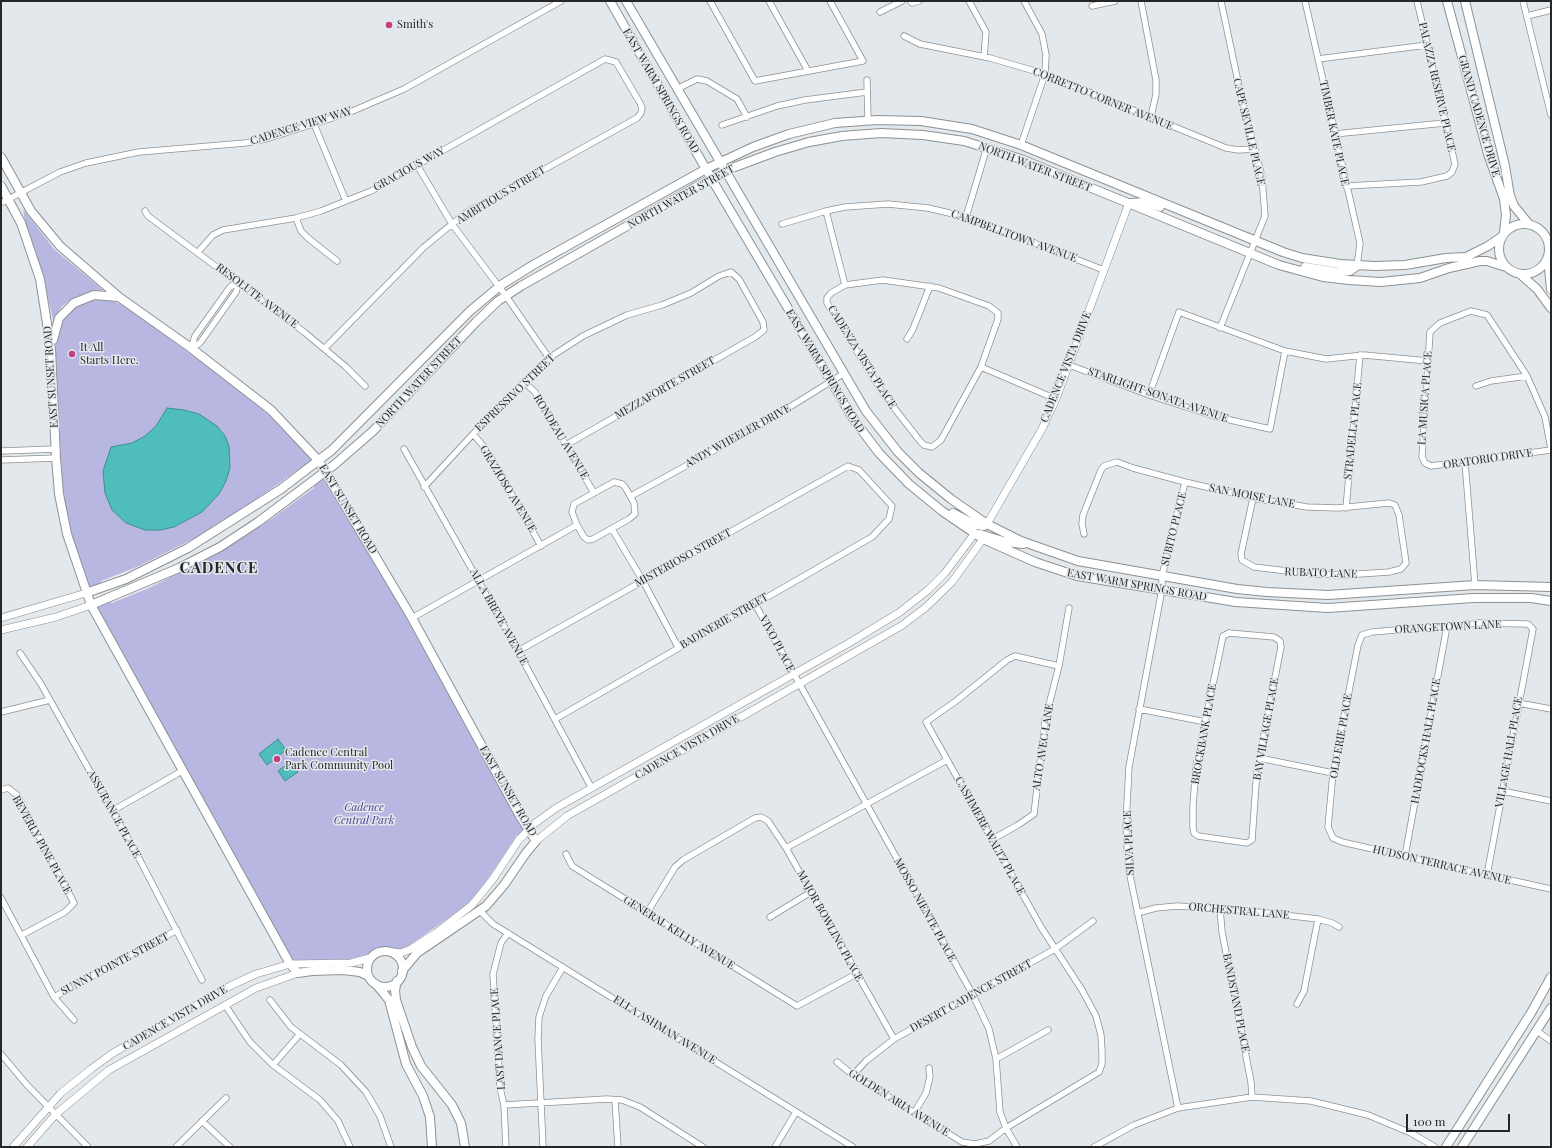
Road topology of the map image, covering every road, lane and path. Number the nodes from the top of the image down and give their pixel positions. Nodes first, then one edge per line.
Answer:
1 (561, 1) edge
2 (610, 1) edge
3 (626, 1) edge
4 (710, 1) edge
5 (769, 1) edge
6 (830, 1) edge
7 (902, 1) edge
8 (910, 1) edge
9 (919, 1) edge
10 (969, 1) edge
11 (1024, 1) edge
12 (1115, 1) edge
13 (1141, 1) edge
14 (1221, 1) edge
15 (1305, 1) edge
16 (1417, 1) edge
17 (1447, 1) edge
18 (1465, 1) edge
19 (1523, 1) edge
20 (1092, 6) dead end
21 (1551, 10) edge
22 (880, 12) dead end
23 (1527, 16) junction
24 (904, 36) dead end
25 (1427, 45) junction
26 (984, 57) junction
27 (1318, 59) junction
28 (612, 60) joint
29 (808, 70) junction
30 (1046, 74) junction
31 (867, 80) dead end
32 (677, 90) junction
33 (867, 92) junction
34 (1551, 115) edge
35 (747, 117) junction
36 (1151, 117) junction
37 (868, 120) junction
38 (1445, 123) junction
39 (314, 124) junction
40 (722, 125) dead end
41 (1334, 134) junction
42 (1021, 145) junction
43 (987, 148) junction
44 (1255, 149) junction
45 (1, 157) edge
46 (720, 162) junction
47 (417, 165) junction
48 (706, 169) junction
49 (724, 171) junction
50 (711, 178) junction
51 (1, 186) edge
52 (1346, 186) junction
53 (20, 193) junction
54 (5, 201) edge
55 (346, 201) junction
56 (1129, 203) junction
57 (145, 211) dead end
58 (826, 211) junction
59 (1184, 211) junction
60 (966, 217) junction
61 (296, 218) junction
62 (1528, 223) junction
63 (452, 224) junction
64 (782, 224) dead end
65 (1536, 226) junction
66 (1551, 232) edge
67 (1503, 234) junction
68 (1255, 240) junction
69 (198, 252) junction
70 (1250, 253) junction
71 (1549, 256) edge
72 (337, 261) dead end
73 (1279, 265) junction
74 (1358, 266) junction
75 (1506, 267) junction
76 (1104, 270) junction
77 (1520, 274) junction
78 (239, 282) junction
79 (845, 285) junction
80 (930, 286) junction
81 (499, 287) junction
82 (1551, 288) edge
83 (506, 296) junction
84 (119, 297) junction
85 (1551, 308) edge
86 (1220, 328) junction
87 (764, 330) joint
88 (906, 339) dead end
89 (191, 348) junction
90 (324, 348) junction
91 (51, 349) junction
92 (1285, 351) junction
93 (1360, 355) junction
94 (549, 358) junction
95 (1428, 361) junction
96 (1069, 365) junction
97 (981, 367) junction
98 (843, 374) junction
99 (1527, 376) junction
100 (831, 382) junction
101 (525, 383) junction
102 (365, 386) dead end
103 (1476, 386) dead end
104 (1148, 395) junction
105 (1056, 399) junction
106 (473, 434) junction
107 (566, 445) junction
108 (55, 449) junction
109 (404, 449) dead end
110 (1551, 450) edge
111 (1, 451) edge
112 (56, 458) junction
113 (1, 460) edge
114 (318, 460) junction
115 (1465, 462) junction
116 (1425, 463) joint
117 (848, 466) joint
118 (326, 470) junction
119 (1185, 482) junction
120 (424, 487) junction
121 (594, 493) junction
122 (631, 496) junction
123 (925, 498) junction
124 (1253, 498) junction
125 (1346, 508) junction
126 (987, 524) junction
127 (577, 525) junction
128 (612, 529) junction
129 (975, 533) junction
130 (1084, 534) dead end
131 (983, 539) junction
132 (1030, 544) junction
133 (541, 546) junction
134 (1401, 569) joint
135 (1162, 576) junction
136 (643, 580) junction
137 (478, 581) junction
138 (1475, 585) junction
139 (1551, 587) edge
140 (1162, 589) junction
141 (86, 593) junction
142 (1551, 601) edge
143 (755, 604) junction
144 (91, 605) junction
145 (1069, 608) dead end
146 (1, 618) edge
147 (412, 618) junction
148 (1447, 626) junction
149 (1532, 629) joint
150 (1, 630) edge
151 (1362, 635) joint
152 (1224, 636) joint
153 (678, 647) junction
154 (518, 650) junction
155 (20, 653) dead end
156 (1059, 666) junction
157 (793, 675) junction
158 (799, 684) junction
159 (50, 700) junction
160 (1518, 703) junction
161 (1139, 709) junction
162 (1551, 709) edge
163 (1, 712) edge
164 (555, 719) junction
165 (1206, 722) junction
166 (1259, 758) junction
167 (947, 760) junction
168 (182, 771) junction
169 (1333, 773) junction
170 (591, 787) junction
171 (1, 790) edge
172 (1502, 791) junction
173 (1551, 801) edge
174 (866, 804) junction
175 (112, 811) junction
176 (528, 830) junction
177 (1333, 838) joint
178 (991, 840) junction
179 (1252, 840) joint
180 (536, 841) junction
181 (786, 848) junction
182 (566, 854) dead end
183 (1405, 856) junction
184 (1487, 875) junction
185 (1551, 889) edge
186 (811, 892) junction
187 (1, 898) edge
188 (1220, 909) junction
189 (480, 911) junction
190 (647, 913) junction
191 (1137, 913) junction
192 (770, 917) dead end
193 (1318, 919) junction
194 (1093, 921) dead end
195 (1339, 927) dead end
196 (177, 930) junction
197 (508, 933) junction
198 (22, 935) junction
199 (1055, 949) junction
200 (392, 952) junction
201 (370, 958) junction
202 (290, 964) junction
203 (563, 967) junction
204 (402, 971) junction
205 (298, 973) junction
206 (858, 973) junction
207 (368, 976) junction
208 (1551, 977) edge
209 (202, 980) dead end
210 (398, 981) junction
211 (376, 984) junction
212 (973, 995) junction
213 (54, 997) junction
214 (270, 1000) dead end
215 (1297, 1004) dead end
216 (225, 1005) junction
217 (1551, 1008) edge
218 (74, 1020) dead end
219 (1048, 1030) dead end
220 (1537, 1031) junction
221 (299, 1035) junction
222 (894, 1039) junction
223 (1551, 1041) edge
224 (1, 1054) edge
225 (996, 1059) junction
226 (837, 1062) dead end
227 (273, 1065) junction
228 (929, 1068) dead end
229 (853, 1075) junction
230 (1252, 1097) junction
231 (226, 1098) dead end
232 (615, 1100) junction
233 (541, 1103) junction
234 (504, 1105) junction
235 (48, 1107) junction
236 (1178, 1108) junction
237 (796, 1112) junction
238 (914, 1113) junction
239 (56, 1114) junction
240 (202, 1121) junction
241 (1006, 1128) junction
242 (13, 1147) edge
243 (27, 1147) edge
244 (88, 1147) edge
245 (176, 1147) edge
246 (230, 1147) edge
247 (350, 1147) edge
248 (391, 1147) edge
249 (432, 1147) edge
250 (465, 1147) edge
251 (506, 1147) edge
252 (543, 1147) edge
253 (618, 1147) edge
254 (703, 1147) edge
255 (775, 1147) edge
256 (853, 1147) edge
257 (1017, 1147) edge
258 (1094, 1147) edge
259 (1435, 1147) edge
260 (1446, 1147) edge
261 (1462, 1147) edge

1 - 39 street, CADENCE VIEW WAY
2 - 48 main road, EAST WARM SPRINGS ROAD
3 - 32 main road, EAST WARM SPRINGS ROAD
4 - 29 street
5 - 29 street
6 - 29 street
7 - 22 street
8 - 9 street
10 - 26 street
11 - 30 street
12 - 20 street
13 - 36 street
14 - 44 street, CAPE SEVILLE PLACE
15 - 27 street, TIMBER KATE PLACE
16 - 25 street, PALAZZA RESERVE PLACE
17 - 67 main road, GRAND CADENCE DRIVE
18 - 62 main road, GRAND CADENCE DRIVE
19 - 23 street
21 - 23 street
23 - 34 street
24 - 26 street, CORRETTO CORNER AVENUE
25 - 27 street
25 - 38 street, PALAZZA RESERVE PLACE
26 - 30 street, CORRETTO CORNER AVENUE
27 - 41 street, TIMBER KATE PLACE
28 - 47 street, GRACIOUS WAY
28 - 63 street, AMBITIOUS STREET
30 - 36 street, CORRETTO CORNER AVENUE
30 - 42 street
31 - 33 street
32 - 35 street
32 - 46 main road, EAST WARM SPRINGS ROAD
33 - 35 street
33 - 37 street
35 - 40 street
36 - 44 street, CORRETTO CORNER AVENUE
37 - 42 main road, NORTH WATER STREET
37 - 46 main road, NORTH WATER STREET
38 - 41 street
38 - 52 street, PALAZZA RESERVE PLACE
39 - 53 street, CADENCE VIEW WAY
39 - 55 street
41 - 52 street, TIMBER KATE PLACE
42 - 59 main road, NORTH WATER STREET
43 - 49 main road, NORTH WATER STREET
43 - 56 main road, NORTH WATER STREET
43 - 60 street
44 - 68 street, CAPE SEVILLE PLACE
45 - 53 main road, EAST SUNSET ROAD
46 - 48 main road, NORTH WATER STREET
46 - 49 main road, EAST WARM SPRINGS ROAD
47 - 55 street, GRACIOUS WAY
47 - 63 street
48 - 50 main road, EAST WARM SPRINGS ROAD
48 - 81 main road, NORTH WATER STREET
49 - 50 main road, NORTH WATER STREET
49 - 98 main road, EAST WARM SPRINGS ROAD
50 - 83 main road, NORTH WATER STREET
50 - 100 main road, EAST WARM SPRINGS ROAD
51 - 54 main road, EAST SUNSET ROAD
52 - 74 street, TIMBER KATE PLACE
53 - 54 street, CADENCE VIEW WAY
53 - 84 main road, EAST SUNSET ROAD
54 - 91 main road, EAST SUNSET ROAD
55 - 61 street, GRACIOUS WAY
56 - 59 main road
56 - 70 main road, NORTH WATER STREET
56 - 76 street, CADENCE VISTA DRIVE
57 - 69 street, RESOLUTE AVENUE
58 - 60 street, CAMPBELLTOWN AVENUE
58 - 64 street, CAMPBELLTOWN AVENUE
58 - 79 street
59 - 68 main road, NORTH WATER STREET
60 - 76 street, CAMPBELLTOWN AVENUE
61 - 69 street, GRACIOUS WAY
61 - 72 street
62 - 65 main road
62 - 67 main road, NORTH WATER STREET
63 - 81 street
63 - 90 street, AMBITIOUS STREET
65 - 66 main road
65 - 71 main road
67 - 74 main road, NORTH WATER STREET
67 - 75 main road
68 - 70 street, CAPE SEVILLE PLACE
68 - 74 main road, NORTH WATER STREET
69 - 78 street, RESOLUTE AVENUE
70 - 73 main road, NORTH WATER STREET
70 - 86 street, CAPE SEVILLE PLACE
71 - 77 main road
71 - 82 main road
73 - 74 main road
73 - 75 main road, NORTH WATER STREET
75 - 77 main road, NORTH WATER STREET
76 - 96 street, CADENCE VISTA DRIVE
77 - 85 main road
78 - 89 street
78 - 90 street, RESOLUTE AVENUE
79 - 80 street
79 - 97 street, CADENZA VISTA PLACE
80 - 88 street
80 - 97 street
81 - 83 street
81 - 114 main road, NORTH WATER STREET
83 - 94 street
83 - 118 main road, NORTH WATER STREET
84 - 89 main road, EAST SUNSET ROAD
84 - 91 main road
86 - 92 street
86 - 104 street
87 - 94 street, ESPRESSIVO STREET
87 - 107 street, MEZZAFORTE STREET
89 - 114 main road, EAST SUNSET ROAD
90 - 102 street, RESOLUTE AVENUE
91 - 108 main road, EAST SUNSET ROAD
92 - 93 street
92 - 104 street, STARLIGHT SONATA AVENUE
93 - 95 street
93 - 125 street, STRADELLA PLACE
94 - 101 street, ESPRESSIVO STREET
95 - 99 street, LA MUSICA PLACE
95 - 116 street, LA MUSICA PLACE
96 - 104 street, STARLIGHT SONATA AVENUE
96 - 105 street, CADENCE VISTA DRIVE
97 - 105 street
98 - 100 street, ANDY WHEELER DRIVE
98 - 126 main road, EAST WARM SPRINGS ROAD
99 - 103 street
99 - 110 street
100 - 122 street, ANDY WHEELER DRIVE
100 - 123 main road, EAST WARM SPRINGS ROAD
101 - 106 street, ESPRESSIVO STREET
101 - 107 street, RONDEAU AVENUE
105 - 126 street, CADENCE VISTA DRIVE
106 - 120 street, ESPRESSIVO STREET
106 - 133 street, GRAZIOSO AVENUE
107 - 121 street, RONDEAU AVENUE
108 - 111 street
108 - 112 main road, EAST SUNSET ROAD
109 - 120 street, ALLA BREVE AVENUE
110 - 115 street, ORATORIO DRIVE
112 - 113 street
112 - 141 main road, EAST SUNSET ROAD
114 - 118 main road, EAST SUNSET ROAD
114 - 141 main road, NORTH WATER STREET
115 - 116 street, ORATORIO DRIVE
115 - 138 street
117 - 136 street, MISTERIOSO STREET
117 - 143 street, BADINERIE STREET
118 - 144 main road, NORTH WATER STREET
118 - 147 main road, EAST SUNSET ROAD
119 - 124 street, SAN MOISE LANE
119 - 130 street, SAN MOISE LANE
119 - 135 street, SUBITO PLACE
120 - 137 street, ALLA BREVE AVENUE
121 - 122 street
121 - 127 street
122 - 128 street
123 - 126 main road
123 - 129 main road, EAST WARM SPRINGS ROAD
124 - 125 street, SAN MOISE LANE
124 - 134 street, RUBATO LANE
125 - 134 street, SAN MOISE LANE
126 - 132 main road, EAST WARM SPRINGS ROAD
127 - 128 street
127 - 133 street
128 - 136 street
129 - 131 main road, EAST WARM SPRINGS ROAD
129 - 132 main road
129 - 157 street, CADENCE VISTA DRIVE
131 - 140 main road, EAST WARM SPRINGS ROAD
131 - 158 street, CADENCE VISTA DRIVE
132 - 135 main road, EAST WARM SPRINGS ROAD
133 - 137 street
135 - 138 main road, EAST WARM SPRINGS ROAD
135 - 140 street, SILVA PLACE
136 - 153 street
136 - 154 street, MISTERIOSO STREET
137 - 147 street
137 - 154 street, ALLA BREVE AVENUE
138 - 139 main road, EAST WARM SPRINGS ROAD
140 - 142 main road, EAST WARM SPRINGS ROAD
140 - 161 street, SILVA PLACE
141 - 144 main road, EAST SUNSET ROAD
141 - 146 street, NORTH WATER STREET
143 - 153 street, BADINERIE STREET
143 - 157 street, VIVO PLACE
144 - 150 street, NORTH WATER STREET
144 - 168 main road, EAST SUNSET ROAD
145 - 156 street, ALTO AVEC LANE
147 - 176 main road, EAST SUNSET ROAD
148 - 149 street, ORANGETOWN LANE
148 - 151 street, ORANGETOWN LANE
148 - 183 street, HADDOCKS HALL PLACE
149 - 160 street, VILLAGE HALL PLACE
151 - 169 street, OLD ERIE PLACE
152 - 165 street, BROCKBANK PLACE
152 - 166 street, BAY VILLAGE PLACE
153 - 164 street, BADINERIE STREET
154 - 164 street, ALLA BREVE AVENUE
155 - 159 street, ASSURANCE PLACE
156 - 167 street, CASHMERE WALTZ PLACE
156 - 178 street, ALTO AVEC LANE
157 - 158 street, VIVO PLACE
157 - 170 street, CADENCE VISTA DRIVE
158 - 174 street, MOSSO NIENTE PLACE
158 - 180 street, CADENCE VISTA DRIVE
159 - 163 street
159 - 175 street, ASSURANCE PLACE
160 - 162 street
160 - 172 street, VILLAGE HALL PLACE
161 - 165 street
161 - 191 street, SILVA PLACE
164 - 170 street, ALLA BREVE AVENUE
165 - 179 street, BROCKBANK PLACE
166 - 169 street
166 - 179 street, BAY VILLAGE PLACE
167 - 174 street
167 - 178 street, CASHMERE WALTZ PLACE
168 - 175 street
168 - 202 main road, EAST SUNSET ROAD
169 - 177 street, OLD ERIE PLACE
170 - 176 street, CADENCE VISTA DRIVE
171 - 198 street, BEVERLY PINE PLACE
172 - 173 street
172 - 184 street, VILLAGE HALL PLACE
174 - 181 street
174 - 212 street, MOSSO NIENTE PLACE
175 - 196 street, ASSURANCE PLACE
176 - 180 main road, EAST SUNSET ROAD
176 - 200 street, CADENCE VISTA DRIVE
177 - 183 street, HUDSON TERRACE AVENUE
178 - 199 street, CASHMERE WALTZ PLACE
180 - 189 main road, CADENCE VISTA DRIVE
181 - 186 street, MAJOR BOWLING PLACE
181 - 190 street, MAJOR BOWLING PLACE
182 - 190 street, GENERAL KELLY AVENUE
183 - 184 street, HUDSON TERRACE AVENUE
184 - 185 street, HUDSON TERRACE AVENUE
186 - 192 street
186 - 206 street, MAJOR BOWLING PLACE
187 - 198 street
188 - 191 street, ORCHESTRAL LANE
188 - 193 street, ORCHESTRAL LANE
188 - 230 street, BANDSTAND PLACE
189 - 197 street, ELLA ASHMAN AVENUE
189 - 204 main road, CADENCE VISTA DRIVE
190 - 206 street, GENERAL KELLY AVENUE
191 - 236 street, SILVA PLACE
193 - 195 street, ORCHESTRAL LANE
193 - 215 street
194 - 199 street, DESERT CADENCE STREET
196 - 209 street, ASSURANCE PLACE
196 - 213 street, SUNNY POINTE STREET
197 - 203 street, ELLA ASHMAN AVENUE
197 - 234 street, LAST DANCE PLACE
198 - 213 street
199 - 212 street, DESERT CADENCE STREET
199 - 241 street, CASHMERE WALTZ PLACE
200 - 201 main road
200 - 204 main road
201 - 202 street, CADENCE VISTA DRIVE
201 - 207 main road
202 - 205 main road, EAST SUNSET ROAD
202 - 235 street, CADENCE VISTA DRIVE
203 - 233 street
203 - 237 street, ELLA ASHMAN AVENUE
204 - 210 main road
205 - 207 main road, CADENCE VISTA DRIVE
205 - 216 street, CADENCE VISTA DRIVE
206 - 222 street, MAJOR BOWLING PLACE
207 - 211 main road
208 - 260 main road
210 - 211 main road
210 - 250 main road
211 - 249 main road
212 - 222 street, DESERT CADENCE STREET
212 - 225 street, MOSSO NIENTE PLACE
213 - 218 street
214 - 221 street
216 - 227 street
216 - 239 street, CADENCE VISTA DRIVE
217 - 220 main road
219 - 225 street
220 - 223 street
220 - 261 main road
221 - 227 street
221 - 248 street
222 - 229 street, DESERT CADENCE STREET
224 - 235 street
225 - 241 street, MOSSO NIENTE PLACE
226 - 229 street, GOLDEN ARIA AVENUE
227 - 247 street
228 - 238 street
229 - 238 street, GOLDEN ARIA AVENUE
230 - 236 street
230 - 259 street
231 - 240 street
232 - 233 street
232 - 253 street
232 - 254 street
233 - 234 street
233 - 252 street
234 - 251 street, LAST DANCE PLACE
235 - 239 street
235 - 242 street, CADENCE VISTA DRIVE
236 - 258 street
237 - 255 street
237 - 256 street, ELLA ASHMAN AVENUE
238 - 241 street, GOLDEN ARIA AVENUE
239 - 243 street, CADENCE VISTA DRIVE
239 - 244 street
240 - 245 street
240 - 246 street
241 - 257 street, MOSSO NIENTE PLACE

